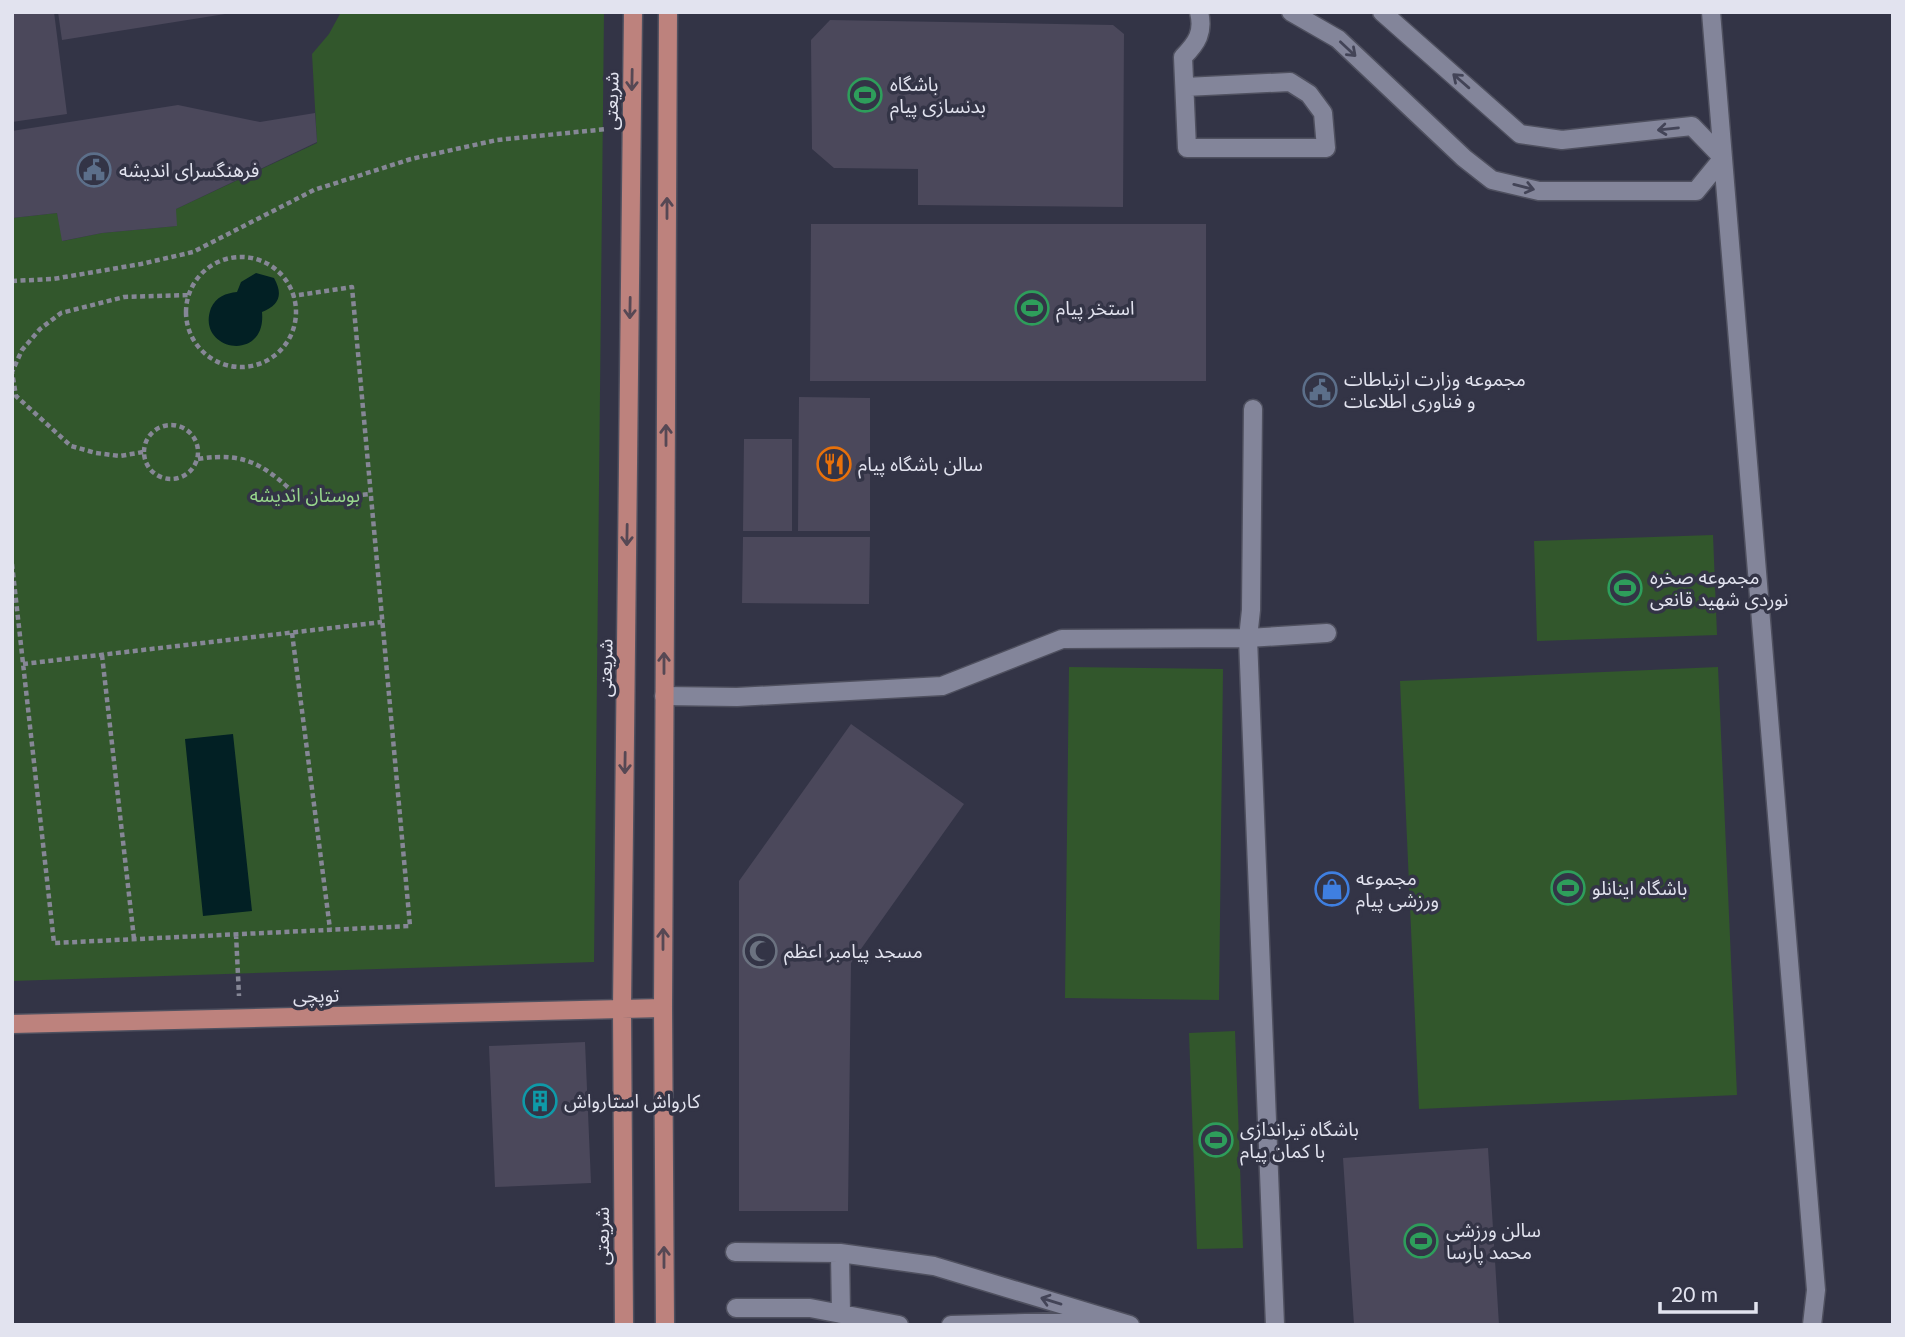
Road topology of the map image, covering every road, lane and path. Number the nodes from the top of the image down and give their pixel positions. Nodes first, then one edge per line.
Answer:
1 (633, 12) edge
2 (668, 12) edge
3 (1199, 12) edge
4 (1291, 12) edge
5 (1382, 12) edge
6 (1711, 12) edge
7 (1185, 87) junction
8 (632, 127) junction
9 (1723, 158) junction
10 (12, 281) edge
11 (188, 295) junction
12 (293, 296) junction
13 (12, 369) edge
14 (1252, 409) dead end
15 (143, 452) junction
16 (198, 459) junction
17 (370, 494) junction
18 (12, 564) edge
19 (382, 622) junction
20 (292, 633) junction
21 (1327, 633) dead end
22 (1248, 638) junction
23 (102, 655) junction
24 (23, 664) junction
25 (664, 696) junction
26 (330, 929) junction
27 (236, 934) junction
28 (134, 939) junction
29 (663, 1007) junction
30 (622, 1009) junction
31 (240, 1018) junction
32 (12, 1024) edge
33 (735, 1251) dead end
34 (840, 1253) junction
35 (736, 1308) dead end
36 (841, 1314) junction
37 (1123, 1322) edge
38 (624, 1325) edge
39 (665, 1325) edge
40 (899, 1325) edge
41 (951, 1325) edge
42 (1275, 1325) edge
43 (1812, 1325) edge

1 -> 8 main road, شریعتی
25 -> 2 main road
3 - 7 lane
4 -> 9 lane
9 -> 5 lane
6 - 9 lane
7 - 7 lane
8 - 10 path
8 -> 30 main road, شریعتی
9 - 43 lane
11 - 12 path
11 - 12 path
11 - 13 path
12 - 17 path
13 - 15 path
14 - 22 lane
15 - 16 path
15 - 16 path
16 - 17 path
17 - 19 path
18 - 24 path
19 - 20 path
19 - 26 path
20 - 23 path
20 - 26 path
21 - 22 lane
22 - 25 lane
22 - 42 lane
23 - 24 path
23 - 28 path
24 - 28 path
29 -> 25 main road
26 - 27 path
27 - 28 path
27 - 31 path
29 - 30 main road, توپچی
39 -> 29 main road
30 - 31 main road, توپچی
30 - 38 main road, شریعتی
31 - 32 main road, توپچی
33 - 34 lane
34 - 36 lane
37 -> 34 lane
35 - 36 lane
36 - 40 lane
37 - 41 lane

